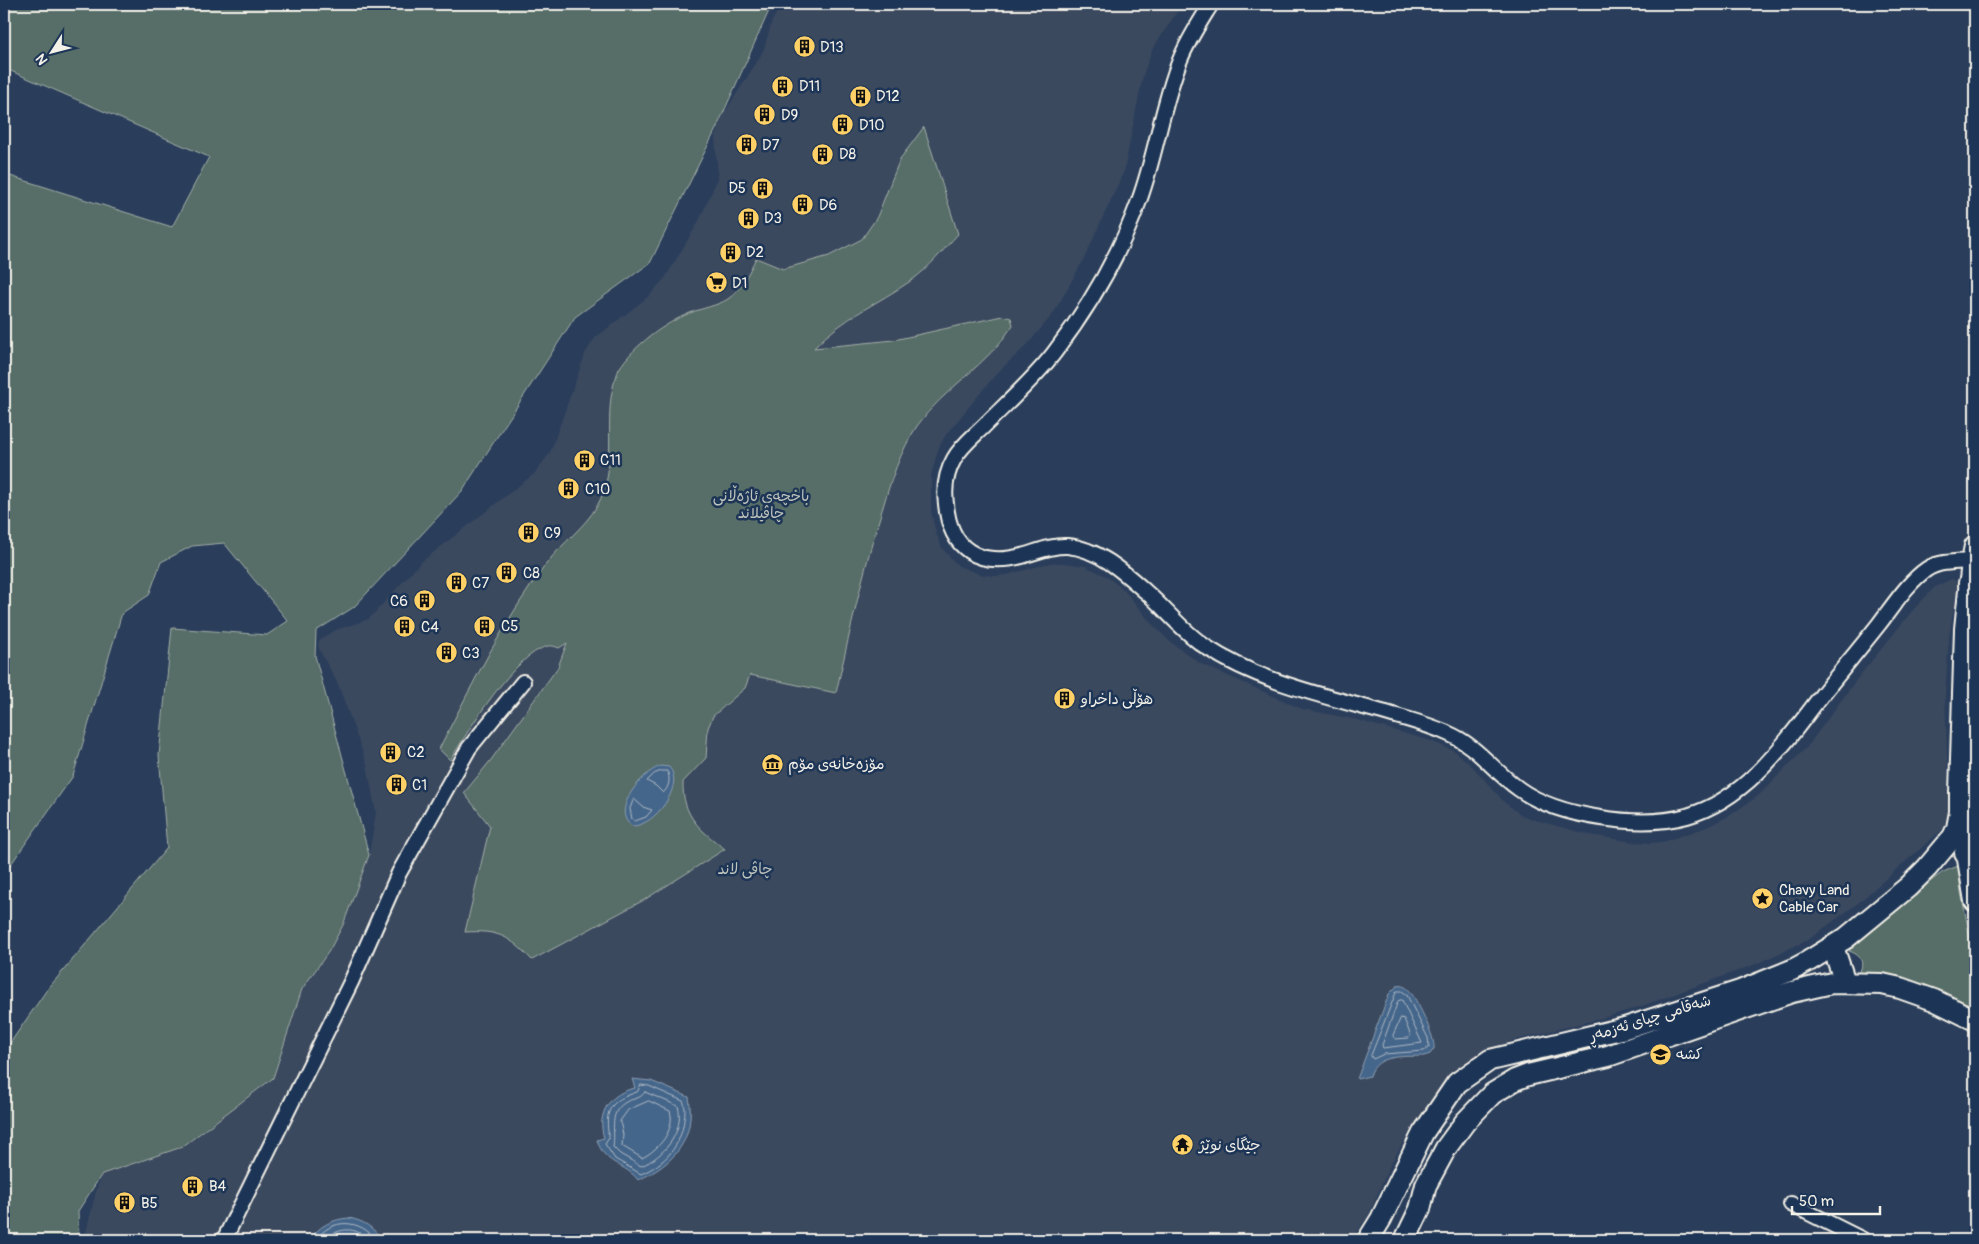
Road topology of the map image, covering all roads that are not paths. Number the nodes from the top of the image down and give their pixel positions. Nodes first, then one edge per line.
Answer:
1 (1211, 4) edge
2 (1972, 563) edge
3 (1975, 608) edge
4 (523, 682) dead end
5 (1960, 812) junction
6 (1971, 851) edge
7 (1975, 901) edge
8 (1833, 947) junction
9 (1846, 982) junction
10 (1975, 1020) edge
11 (1791, 1204) dead end
12 (224, 1240) edge
13 (1368, 1240) edge
14 (1405, 1240) edge
15 (1863, 1240) edge

1 - 2 street
2 - 3 highway
2 - 5 main road
4 - 12 street
5 - 6 main road
5 - 8 main road, شەقامی چیای ئەزمەڕ
6 - 7 main road
8 - 9 main road
8 - 13 main road, شەقامی چیای ئەزمەڕ
9 - 10 main road, شەقامی چیای ئەزمەڕ
9 - 14 main road, شەقامی چیای ئەزمەڕ
11 - 15 street

